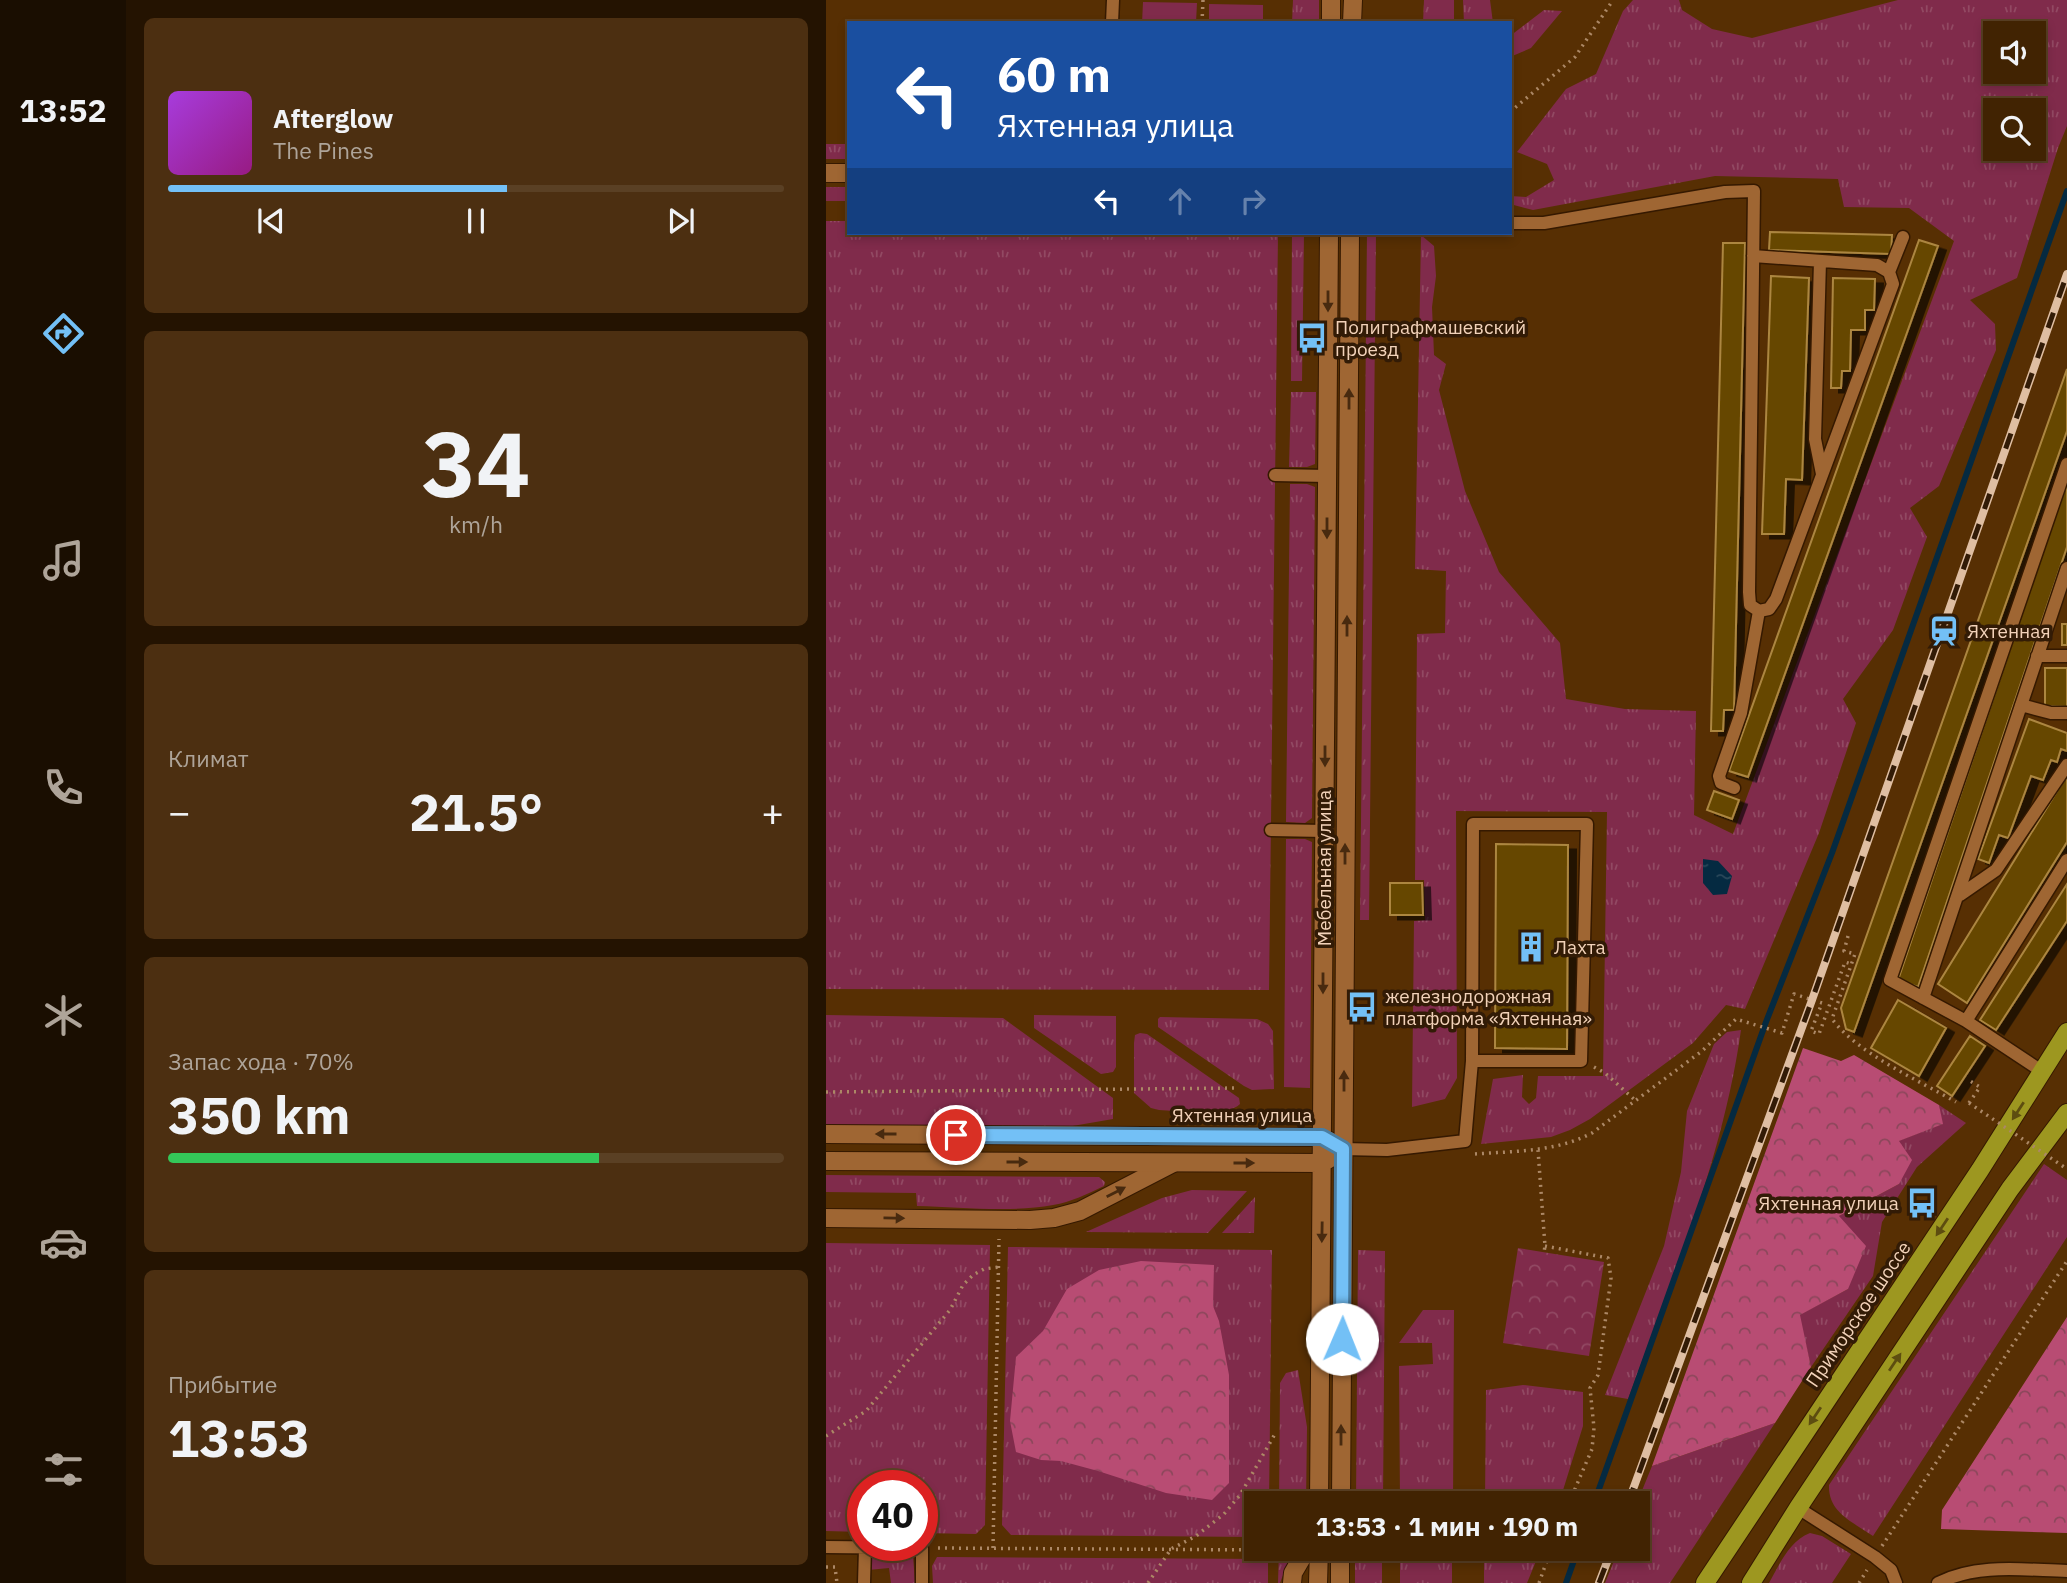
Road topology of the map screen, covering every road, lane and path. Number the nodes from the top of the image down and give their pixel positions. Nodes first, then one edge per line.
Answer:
1 (1113, 0) edge
2 (1203, 0) edge
3 (1331, 0) edge
4 (1353, 0) edge
5 (1614, 0) edge
6 (1112, 21) edge
7 (1202, 21) edge
8 (1331, 21) edge
9 (1352, 21) edge
10 (1512, 110) edge
11 (826, 173) edge
12 (847, 173) edge
13 (1512, 223) edge
14 (1329, 235) edge
15 (1350, 235) edge
16 (1903, 237) dead end
17 (1753, 256) junction
18 (1819, 261) junction
19 (1889, 272) junction
20 (2067, 464) edge
21 (1822, 474) junction
22 (1275, 475) dead end
23 (1327, 476) junction
24 (2067, 568) edge
25 (2062, 599) edge
26 (1759, 611) junction
27 (2037, 656) junction
28 (2067, 656) edge
29 (2021, 705) junction
30 (2067, 713) edge
31 (2067, 765) edge
32 (1734, 788) dead end
33 (1271, 830) dead end
34 (1324, 831) junction
35 (2067, 860) edge
36 (1960, 895) dead end
37 (1848, 936) dead end
38 (1852, 964) junction
39 (1923, 998) junction
40 (1825, 1017) junction
41 (1832, 1019) junction
42 (1966, 1021) junction
43 (2067, 1032) edge
44 (1472, 1061) junction
45 (1581, 1061) junction
46 (2043, 1072) junction
47 (1970, 1081) dead end
48 (1239, 1088) dead end
49 (826, 1093) edge
50 (1636, 1101) junction
51 (1955, 1102) dead end
52 (2067, 1113) edge
53 (826, 1134) edge
54 (1322, 1137) junction
55 (1343, 1149) junction
56 (1538, 1150) junction
57 (1469, 1154) dead end
58 (826, 1161) edge
59 (1173, 1163) junction
60 (1322, 1163) junction
61 (2067, 1169) edge
62 (826, 1218) edge
63 (999, 1239) dead end
64 (1545, 1246) junction
65 (1544, 1252) dead end
66 (2067, 1261) edge
67 (999, 1267) junction
68 (2062, 1270) junction
69 (2067, 1277) edge
70 (1275, 1434) dead end
71 (826, 1436) edge
72 (1319, 1491) edge
73 (1340, 1491) edge
74 (1574, 1491) edge
75 (1798, 1508) junction
76 (826, 1547) edge
77 (847, 1548) edge
78 (938, 1548) edge
79 (993, 1548) junction
80 (1171, 1549) junction
81 (1244, 1550) edge
82 (1875, 1557) junction
83 (865, 1561) edge
84 (922, 1561) edge
85 (1300, 1561) edge
86 (1319, 1561) edge
87 (1340, 1561) edge
88 (1547, 1561) edge
89 (826, 1567) edge
90 (2067, 1572) edge
91 (837, 1583) edge
92 (864, 1583) edge
93 (922, 1583) edge
94 (1147, 1583) edge
95 (1292, 1583) edge
96 (1318, 1583) edge
97 (1340, 1583) edge
98 (1539, 1583) edge
99 (1705, 1583) edge
100 (1751, 1583) edge
101 (1859, 1583) edge
102 (1896, 1583) edge
103 (1938, 1583) edge

1 - 6 lane
2 - 7 path
3 - 8 street
4 - 9 street
5 - 10 path
11 - 12 street
13 - 17 lane
14 -> 23 street, Мебельная улица
55 -> 15 street, Мебельная улица
16 - 19 lane
17 - 18 lane
17 - 26 lane
18 - 19 lane
18 - 21 lane
19 - 21 lane
20 - 39 lane
21 - 26 lane
22 - 23 lane
23 -> 34 street, Мебельная улица
24 - 25 lane
25 - 27 lane
26 - 32 lane
27 - 28 lane
27 - 29 lane
29 - 30 lane
29 - 39 lane
31 - 36 lane
33 - 34 lane
34 -> 54 street, Мебельная улица
35 - 42 lane
37 - 38 path
38 - 40 path
38 - 41 path
39 - 42 lane
40 - 41 path
40 - 50 path
41 - 51 path
42 - 46 lane
43 - 46 main road, Приморское шоссе
44 - 45 lane
44 - 45 lane
44 - 55 lane
45 - 50 path
46 -> 99 main road, Приморское шоссе
47 - 61 path, bridge
48 - 49 path
50 - 56 path
75 -> 52 main road
54 -> 53 street, Яхтенная улица
54 - 55 street, Яхтенная улица
54 - 60 street, Мебельная улица
55 - 60 street
73 -> 55 street, Мебельная улица
56 - 57 path
56 - 64 path
58 -> 59 street
59 -> 60 street
62 -> 59 street
60 -> 72 street
63 - 67 path
64 - 65 path
64 - 74 path
66 - 68 path
67 - 71 path
67 - 79 path
68 - 69 path
68 - 82 path
70 - 80 path
75 - 82 lane
75 - 100 main road
76 - 77 lane
78 - 79 path
79 - 80 path
80 - 81 path
80 - 94 path
82 - 101 path
82 - 102 lane
83 - 92 lane
84 - 93 lane
85 - 95 street
86 - 96 street
87 - 97 street
88 - 98 path
89 - 91 path
90 - 103 lane

